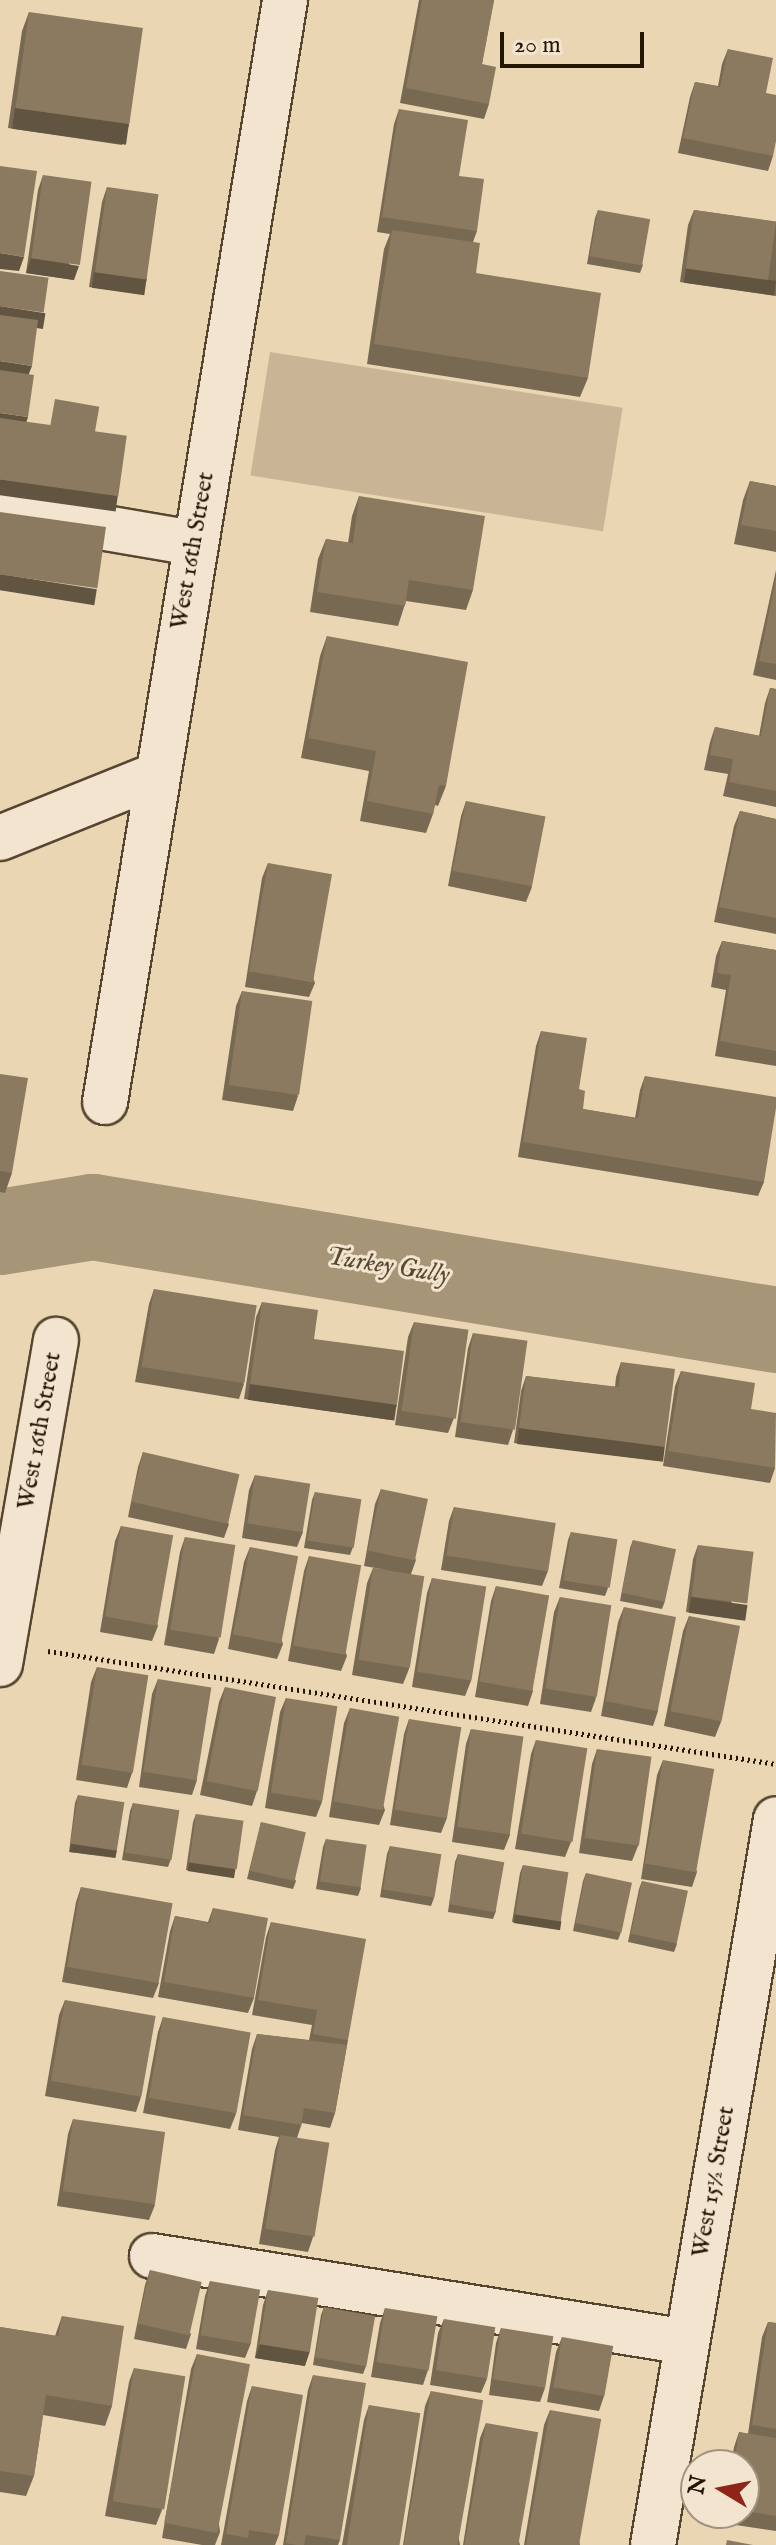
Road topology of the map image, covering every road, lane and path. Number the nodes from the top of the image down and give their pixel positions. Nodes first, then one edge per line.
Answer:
1 (285, 0) edge
2 (0, 510) edge
3 (194, 543) junction
4 (154, 776) junction
5 (0, 838) edge
6 (105, 1102) dead end
7 (56, 1340) dead end
8 (2, 1654) edge
9 (776, 1764) edge
10 (776, 1819) edge
11 (152, 2256) dead end
12 (687, 2342) junction
13 (653, 2545) edge

1 - 3 street, West 16th Street
2 - 3 street
3 - 4 street, West 16th Street
4 - 5 street
4 - 6 street, West 16th Street
7 - 8 street, West 16th Street
8 - 9 path
10 - 12 street, West 15½ Street
11 - 12 street
12 - 13 street, West 15½ Street

